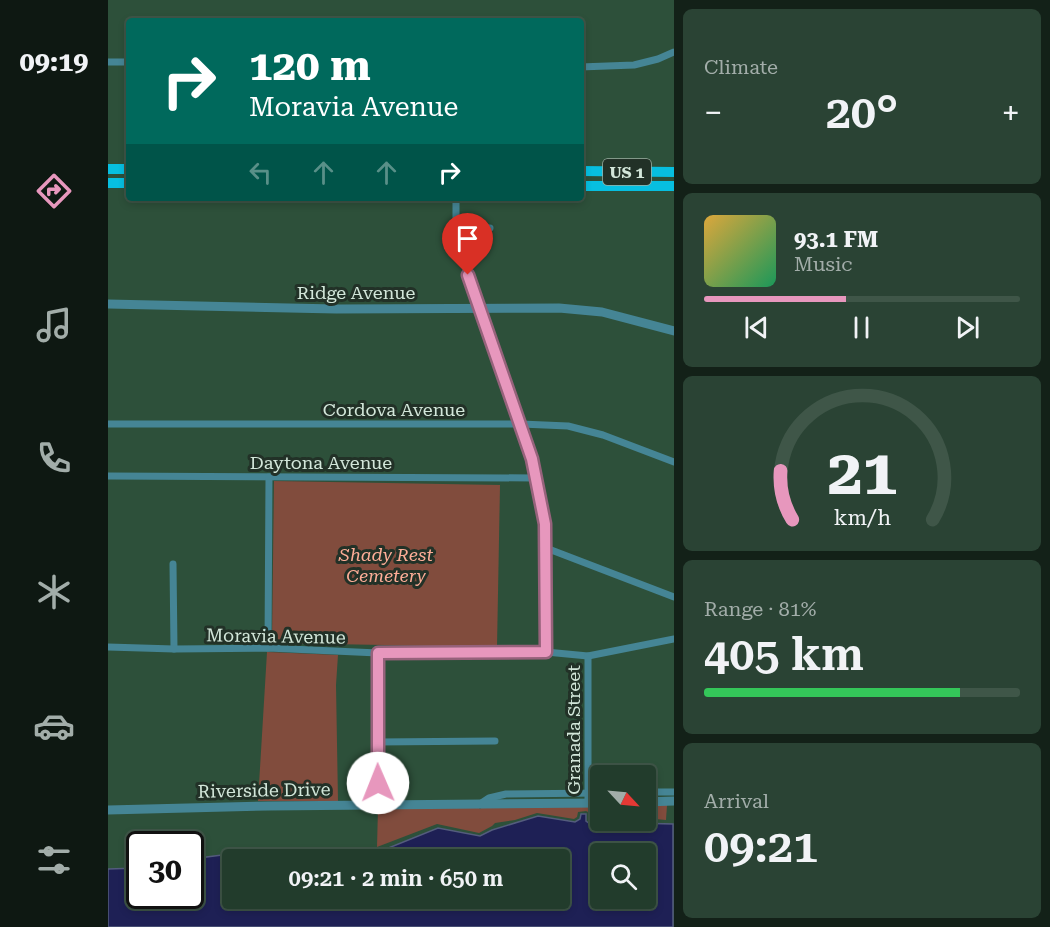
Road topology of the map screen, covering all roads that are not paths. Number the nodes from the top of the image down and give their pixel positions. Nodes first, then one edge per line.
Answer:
1 (674, 52) edge
2 (108, 62) edge
3 (126, 62) edge
4 (584, 67) edge
5 (108, 169) edge
6 (126, 169) edge
7 (584, 171) edge
8 (674, 172) edge
9 (108, 183) edge
10 (126, 183) edge
11 (584, 186) edge
12 (674, 186) edge
13 (456, 201) edge
14 (458, 228) junction
15 (490, 228) dead end
16 (108, 304) edge
17 (478, 308) junction
18 (674, 331) edge
19 (108, 424) edge
20 (521, 424) junction
21 (674, 462) edge
22 (108, 476) edge
23 (269, 477) junction
24 (535, 478) junction
25 (546, 548) junction
26 (173, 564) dead end
27 (674, 597) edge
28 (674, 639) edge
29 (108, 647) edge
30 (268, 648) junction
31 (174, 649) junction
32 (546, 652) junction
33 (378, 653) junction
34 (588, 656) junction
35 (495, 741) dead end
36 (377, 742) junction
37 (656, 792) edge
38 (674, 792) edge
39 (588, 799) joint
40 (674, 801) edge
41 (656, 802) edge
42 (378, 804) junction
43 (108, 810) edge

1 - 4 street
2 - 3 street
5 - 6 main road
7 - 8 main road, US 1
9 - 10 main road
11 - 12 main road, US 1
13 - 14 street, Granada Street
14 - 15 street
14 - 17 street, Granada Street
16 - 17 street, Ridge Avenue
17 - 18 street, Ridge Avenue
17 - 20 street, Granada Street
19 - 20 street, Cordova Avenue
20 - 21 street, Cordova Avenue
20 - 24 street, Granada Street
22 - 23 street, Daytona Avenue
23 - 24 street, Daytona Avenue
23 - 30 street
24 - 25 street, Granada Street
25 - 27 street
25 - 32 street, Granada Street
26 - 31 street
28 - 34 street, Moravia Avenue
29 - 31 street, Moravia Avenue
30 - 31 street, Moravia Avenue
30 - 33 street, Moravia Avenue
32 - 33 street, Moravia Avenue
32 - 34 street, Moravia Avenue
33 - 36 street
34 - 39 street, Granada Street
35 - 36 street
36 - 42 street
37 - 38 street
39 - 42 street, Riverside Drive
40 - 41 street
42 - 43 street, Riverside Drive

